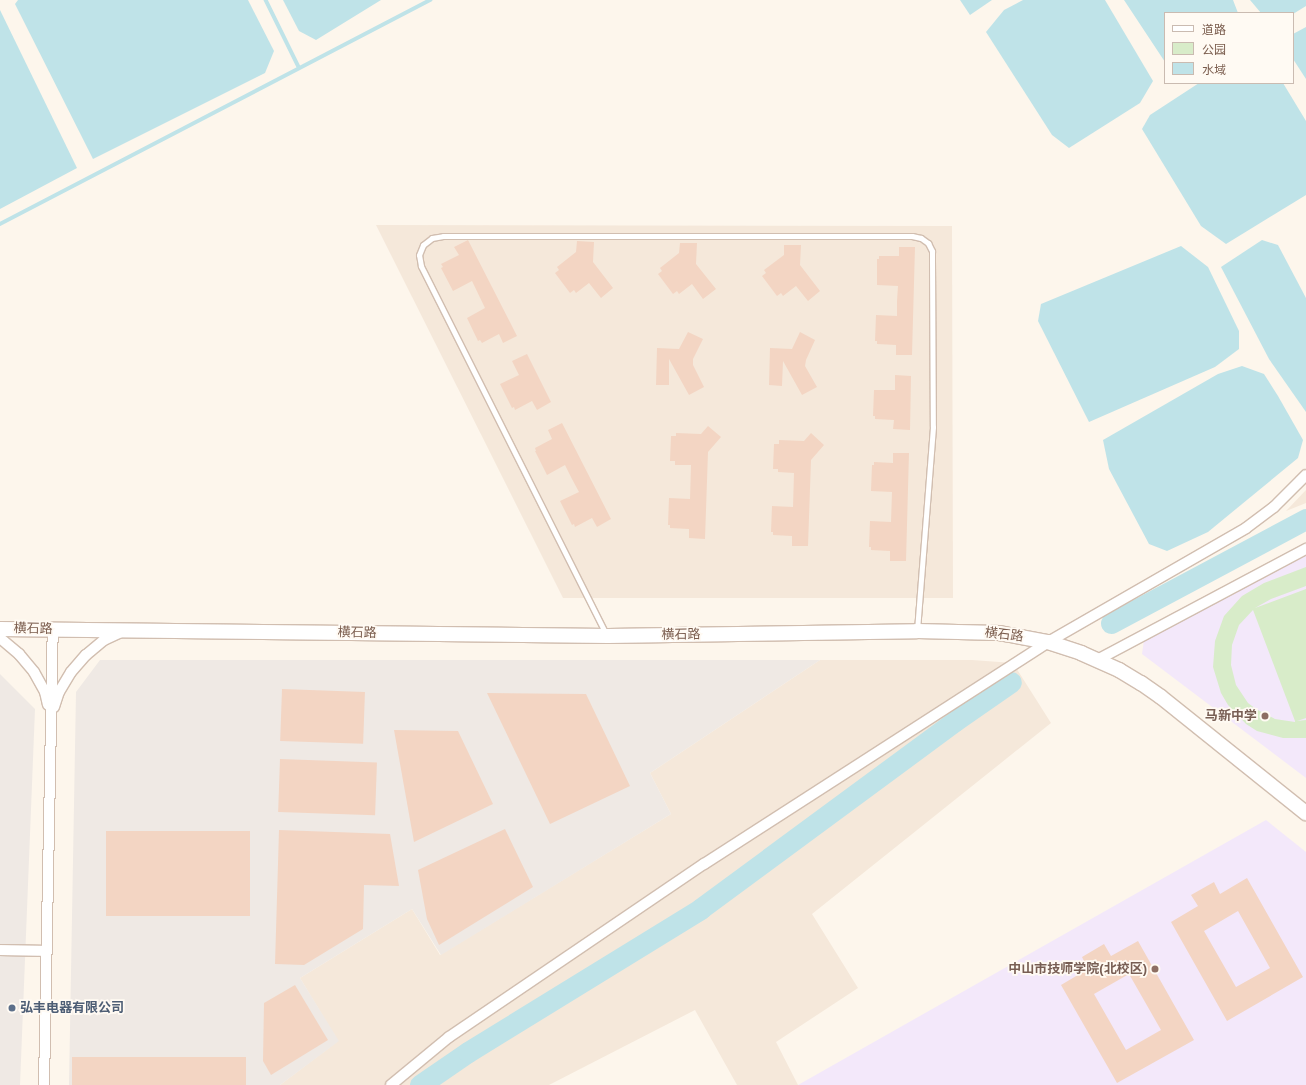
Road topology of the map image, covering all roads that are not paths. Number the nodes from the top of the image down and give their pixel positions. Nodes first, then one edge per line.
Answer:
1 (1306, 475) edge
2 (1306, 549) edge
3 (0, 629) edge
4 (53, 630) junction
5 (125, 630) junction
6 (917, 631) junction
7 (608, 636) junction
8 (0, 638) edge
9 (1048, 642) junction
10 (1097, 660) junction
11 (51, 714) junction
12 (1306, 813) edge
13 (0, 950) edge
14 (46, 951) junction
15 (44, 1085) edge
16 (391, 1085) edge

1 - 9 street
2 - 10 street
3 - 4 main road, 横石路
4 - 5 main road, 横石路
4 - 11 street
5 - 7 main road, 横石路
5 - 11 street
6 - 7 main road, 横石路
6 - 7 lane
6 - 9 main road, 横石路
8 - 11 street
9 - 10 main road, 横石路
9 - 16 street
10 - 12 main road, 横石路
11 - 14 street
13 - 14 street
14 - 15 street

